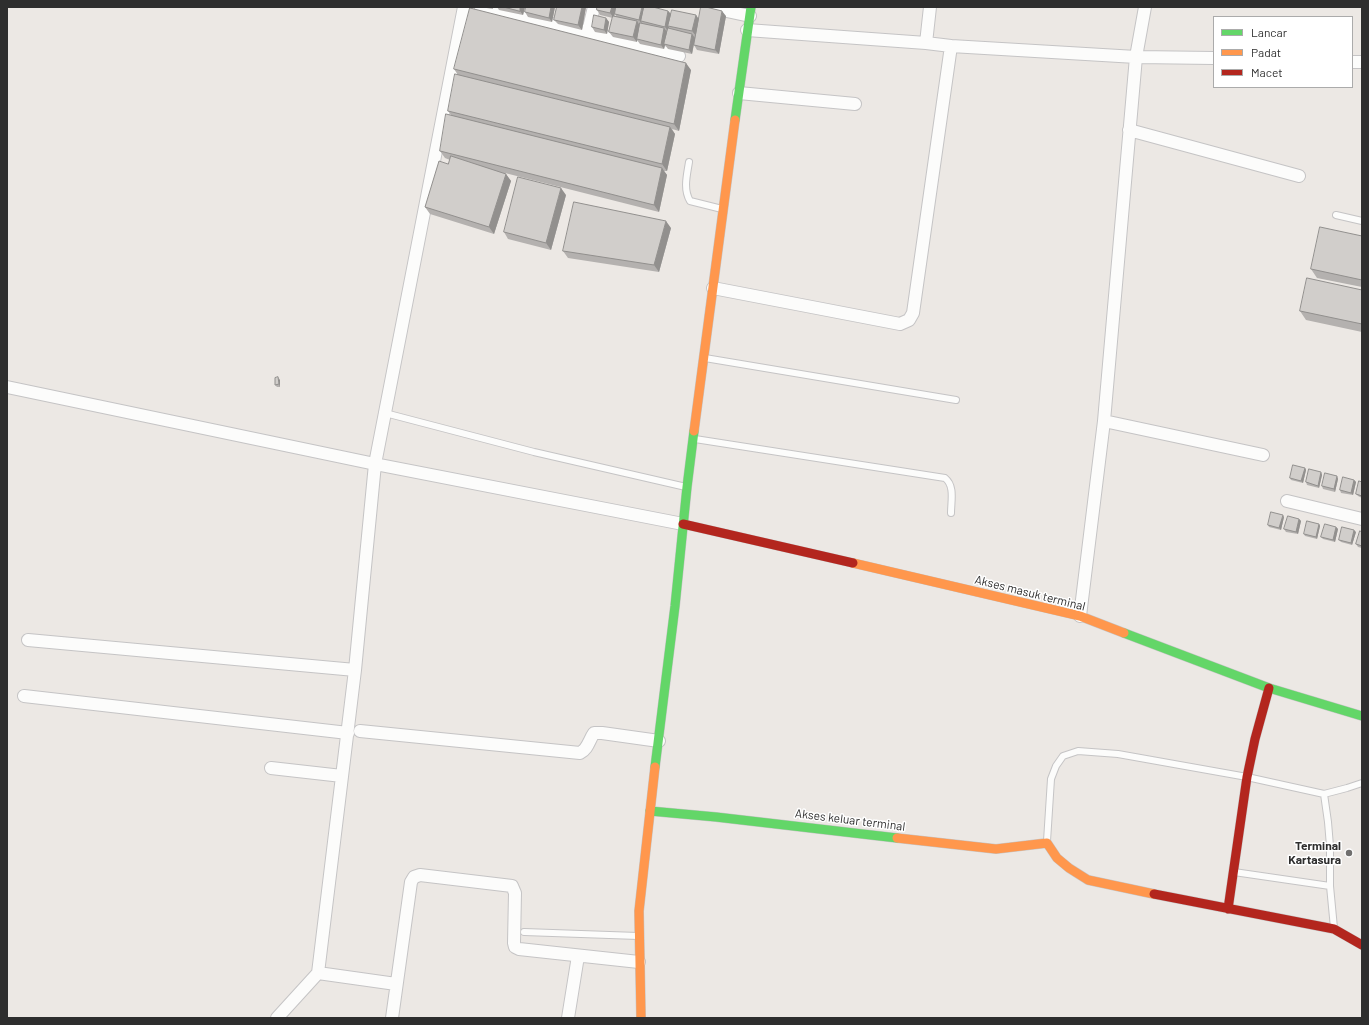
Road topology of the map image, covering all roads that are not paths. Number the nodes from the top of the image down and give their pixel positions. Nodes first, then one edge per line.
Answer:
1 (464, 7) edge
2 (594, 7) edge
3 (708, 7) edge
4 (930, 7) edge
5 (1145, 7) edge
6 (481, 8) dead end
7 (751, 11) edge
8 (747, 30) junction
9 (588, 32) junction
10 (926, 43) junction
11 (951, 46) junction
12 (679, 56) edge
13 (1136, 57) junction
14 (1213, 58) edge
15 (739, 93) junction
16 (855, 104) dead end
17 (1129, 130) junction
18 (689, 162) dead end
19 (1299, 176) dead end
20 (724, 209) junction
21 (1336, 215) dead end
22 (1362, 221) edge
23 (713, 288) junction
24 (704, 358) junction
25 (7, 387) edge
26 (956, 400) dead end
27 (385, 413) junction
28 (1104, 421) junction
29 (694, 438) junction
30 (1263, 455) dead end
31 (375, 464) junction
32 (688, 487) junction
33 (1287, 501) dead end
34 (951, 513) dead end
35 (1362, 519) edge
36 (683, 524) junction
37 (1080, 616) junction
38 (28, 640) dead end
39 (355, 670) junction
40 (1269, 688) junction
41 (24, 696) dead end
42 (1362, 716) edge
43 (360, 731) dead end
44 (348, 733) junction
45 (658, 740) junction
46 (271, 768) dead end
47 (342, 776) junction
48 (1247, 777) junction
49 (1362, 783) edge
50 (1324, 794) junction
51 (650, 811) junction
52 (1047, 843) junction
53 (1234, 872) junction
54 (1330, 886) junction
55 (1228, 909) junction
56 (1334, 929) junction
57 (524, 932) dead end
58 (639, 936) junction
59 (1362, 945) edge
60 (578, 956) junction
61 (639, 962) junction
62 (318, 973) junction
63 (396, 984) junction
64 (277, 1018) edge
65 (392, 1018) edge
66 (568, 1018) edge
67 (642, 1018) edge

1 - 27 street
2 - 9 street
3 - 7 street
4 - 10 street
5 - 13 street
6 - 9 street
7 - 8 street
8 - 10 street
8 - 15 street
9 - 12 street
10 - 11 street
11 - 13 street
11 - 23 street
13 - 14 street
13 - 17 street
15 - 16 street
15 - 20 street
17 - 19 street
17 - 28 street
18 - 20 lane
20 - 23 street
21 - 22 lane
23 - 24 street
24 - 26 lane
24 - 29 street
25 - 31 street
27 - 31 street
27 - 32 lane
28 - 30 street
28 - 37 street
29 - 32 street
29 - 34 lane
31 - 36 street
31 - 39 street
32 - 36 street
33 - 35 street
36 - 37 street, Akses masuk terminal
36 - 45 street
37 - 40 street, Akses masuk terminal
38 - 39 street
39 - 44 street
40 - 42 street, Akses masuk terminal
40 - 48 street
41 - 44 street
43 - 45 street
44 - 47 street
45 - 51 street
46 - 47 street
47 - 62 street
48 - 50 lane
48 - 52 lane
48 - 53 street
49 - 50 lane
50 - 54 lane
51 - 52 street, Akses keluar terminal
51 - 58 street
52 - 55 street
53 - 54 lane
53 - 55 street
54 - 56 lane
55 - 56 street
56 - 59 street
57 - 58 lane
58 - 61 street
60 - 61 street
60 - 63 street
60 - 66 street
61 - 67 street
62 - 63 street
62 - 64 street
63 - 65 street

